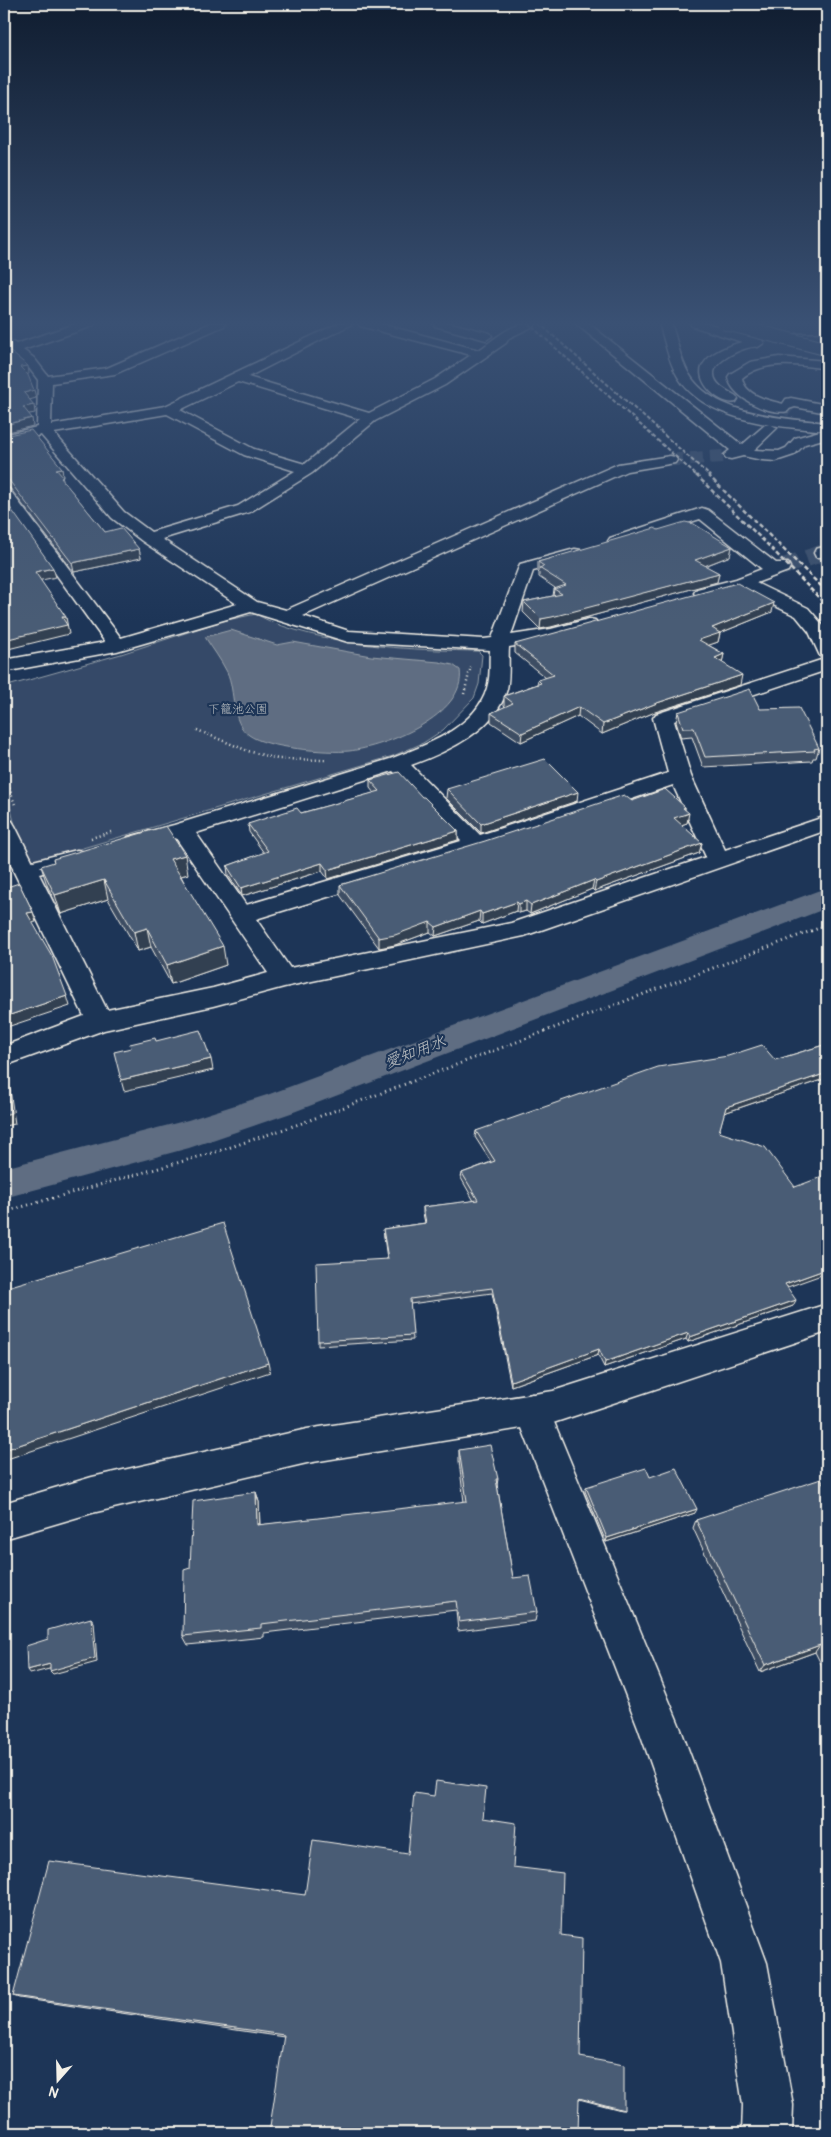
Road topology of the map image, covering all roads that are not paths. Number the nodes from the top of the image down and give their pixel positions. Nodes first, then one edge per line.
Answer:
1 (44, 423) edge
2 (89, 423) edge
3 (194, 423) edge
4 (364, 423) edge
5 (706, 423) edge
6 (799, 423) edge
7 (827, 427) edge
8 (770, 428) tunnel mouth
9 (44, 430) junction
10 (827, 434) edge
11 (4, 439) edge
12 (736, 454) junction
13 (670, 460) tunnel mouth
14 (307, 470) junction
15 (4, 492) edge
16 (148, 538) junction
17 (742, 583) junction
18 (688, 597) edge
19 (251, 606) junction
20 (288, 616) junction
21 (606, 619) edge
22 (500, 641) junction
23 (117, 644) junction
24 (827, 652) edge
25 (827, 664) edge
26 (4, 666) edge
27 (397, 763) junction
28 (680, 776) junction
29 (10, 818) edge
30 (827, 823) edge
31 (182, 830) junction
32 (476, 844) junction
33 (719, 861) junction
34 (25, 870) junction
35 (241, 915) junction
36 (284, 978) junction
37 (99, 1021) junction
38 (4, 1056) edge
39 (827, 1318) edge
40 (532, 1410) junction
41 (4, 1521) edge
42 (768, 2133) edge

1 - 9 main road
2 - 9 main road
3 - 14 main road
4 - 14 main road
5 - 12 main road
6 - 7 main road
8 - 12 main road
9 - 11 main road
9 - 16 main road
10 - 12 main road
13 - 20 main road
14 - 16 main road
15 - 23 main road
16 - 19 main road
17 - 18 main road
17 - 22 main road
17 - 24 main road
19 - 20 main road
19 - 23 main road
20 - 22 main road
21 - 22 main road
22 - 27 main road
23 - 26 main road
25 - 28 main road
27 - 31 main road
27 - 32 main road
28 - 32 main road
28 - 33 main road
29 - 34 main road
30 - 33 main road
31 - 34 main road
31 - 35 main road
32 - 35 main road
33 - 36 main road
34 - 37 main road
35 - 36 main road
36 - 37 main road
37 - 38 main road
39 - 40 main road
40 - 41 main road
40 - 42 main road

